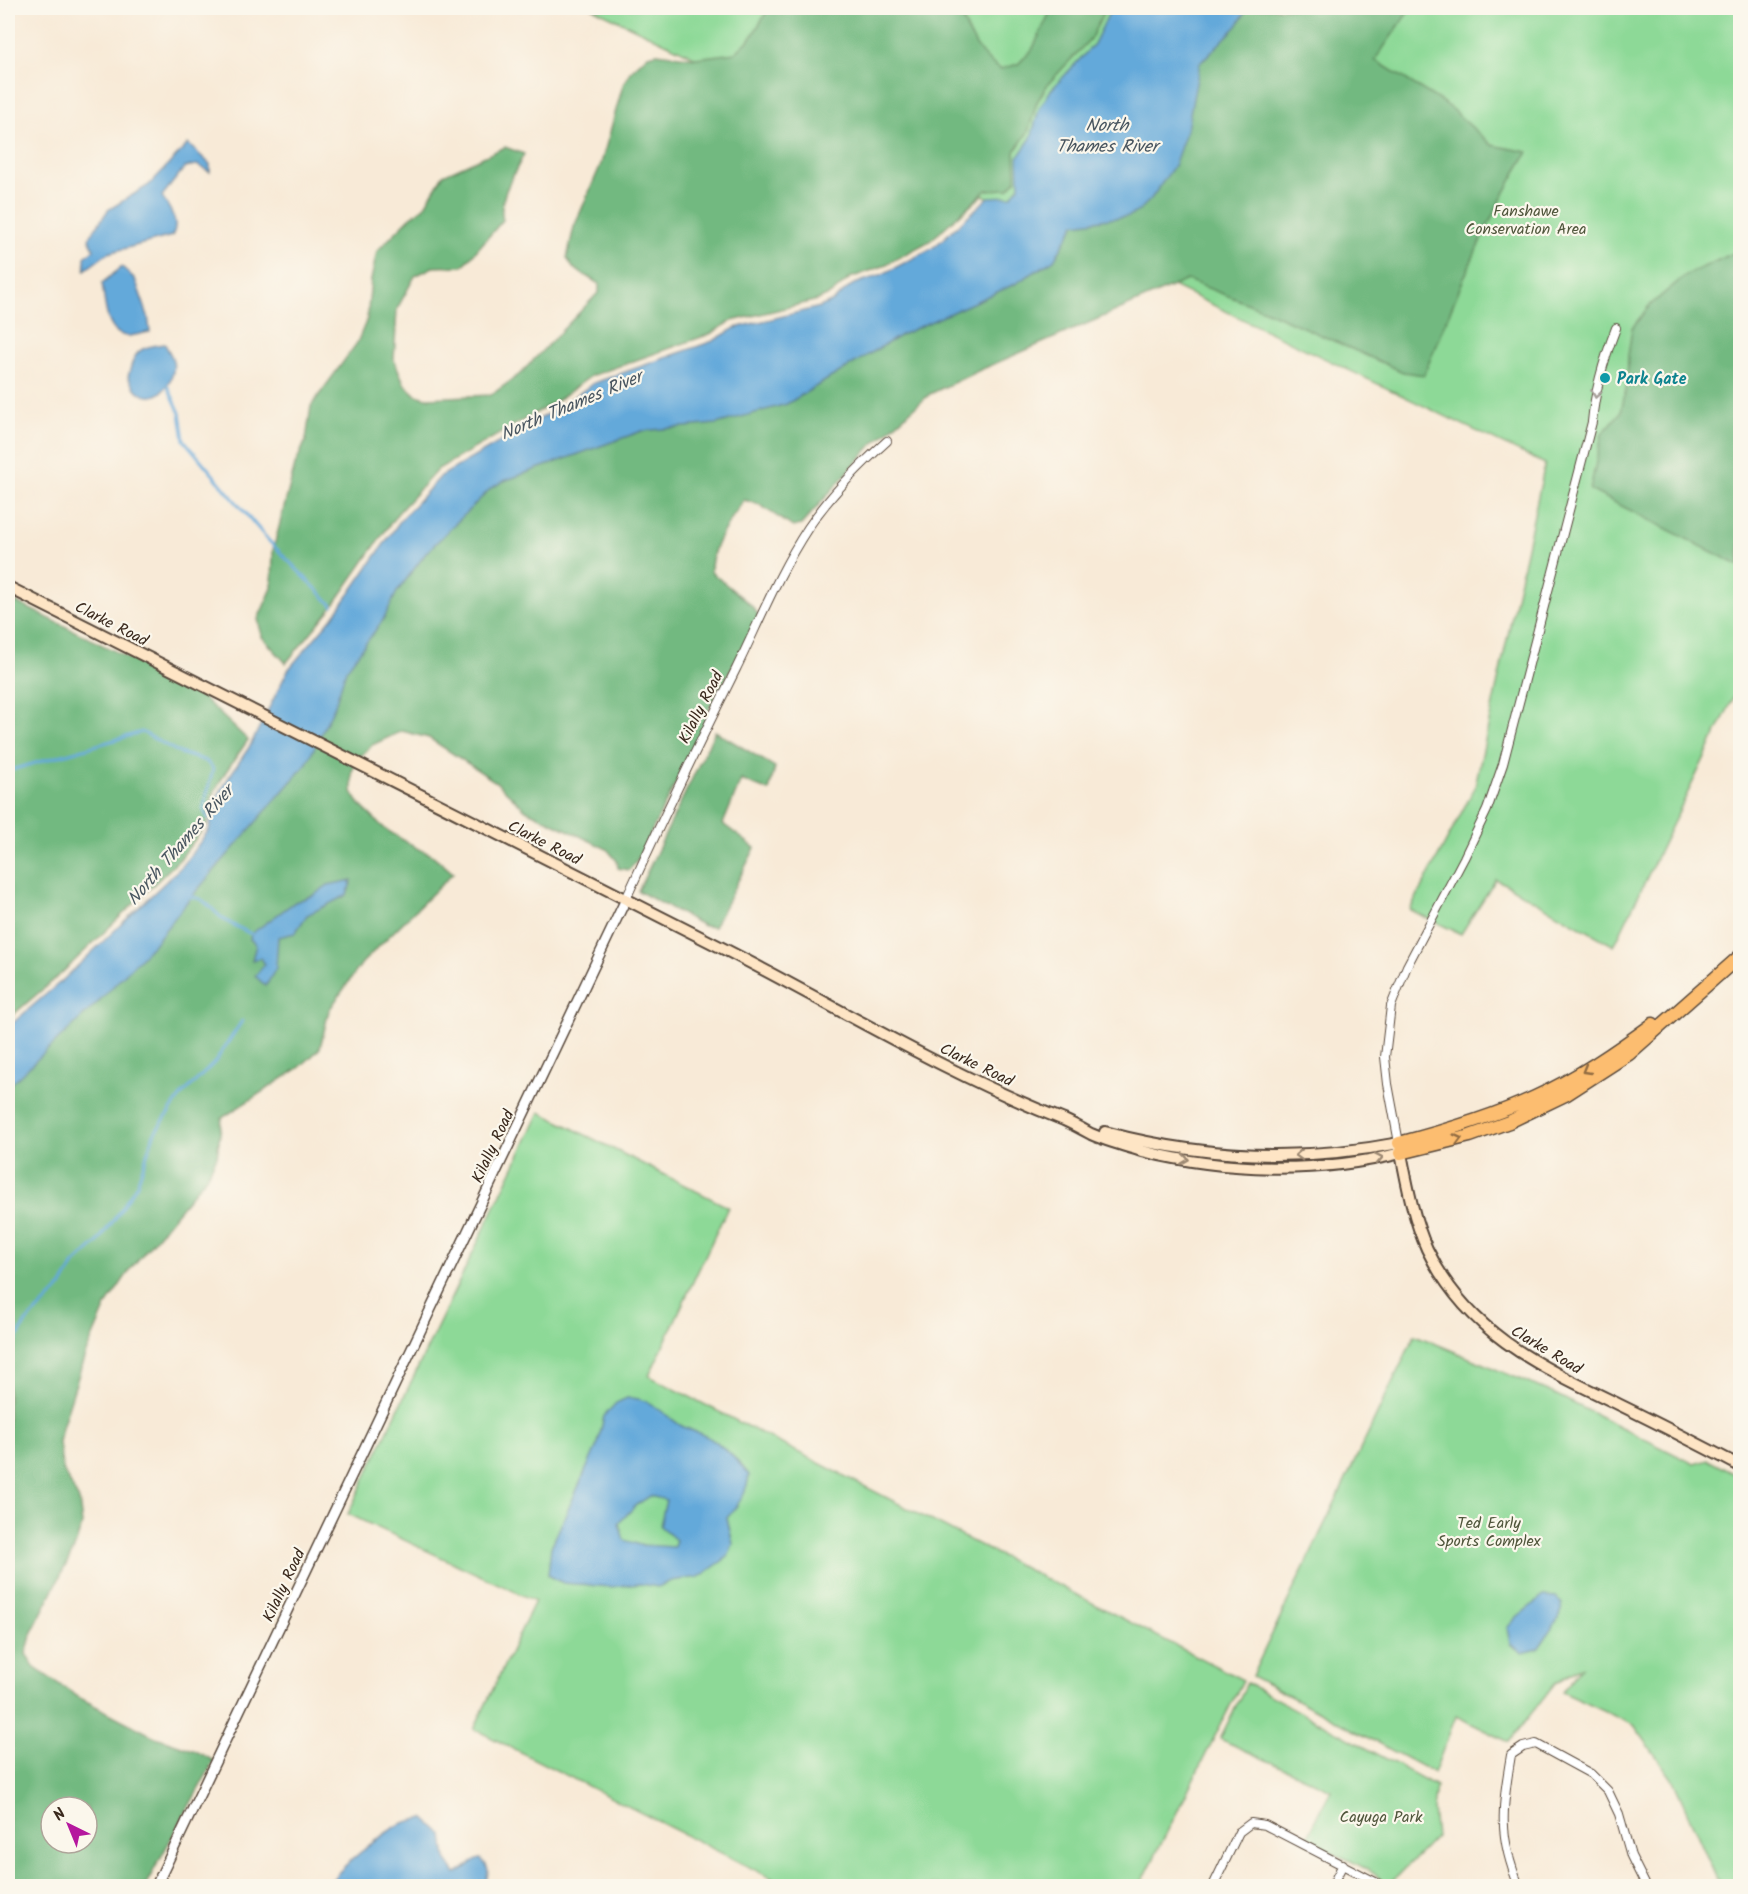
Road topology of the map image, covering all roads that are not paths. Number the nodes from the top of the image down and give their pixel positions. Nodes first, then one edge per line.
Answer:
1 (1616, 328) dead end
2 (887, 441) dead end
3 (8, 587) edge
4 (626, 899) junction
5 (1740, 956) edge
6 (1400, 1148) junction
7 (1740, 1466) edge
8 (1343, 1864) junction
9 (1368, 1877) junction
10 (156, 1887) edge
11 (1213, 1887) edge
12 (1332, 1887) edge
13 (1363, 1887) edge
14 (1383, 1887) edge
15 (1519, 1887) edge
16 (1646, 1887) edge

1 -> 6 street
2 - 4 street, Kilally Road
3 - 4 main road, Clarke Road
4 - 6 main road, Clarke Road
4 - 10 street, Kilally Road
5 - 6 highway
6 - 7 main road, Clarke Road
8 - 9 street
8 - 11 street
8 - 12 street
9 - 13 street
9 - 14 street
15 - 16 street

